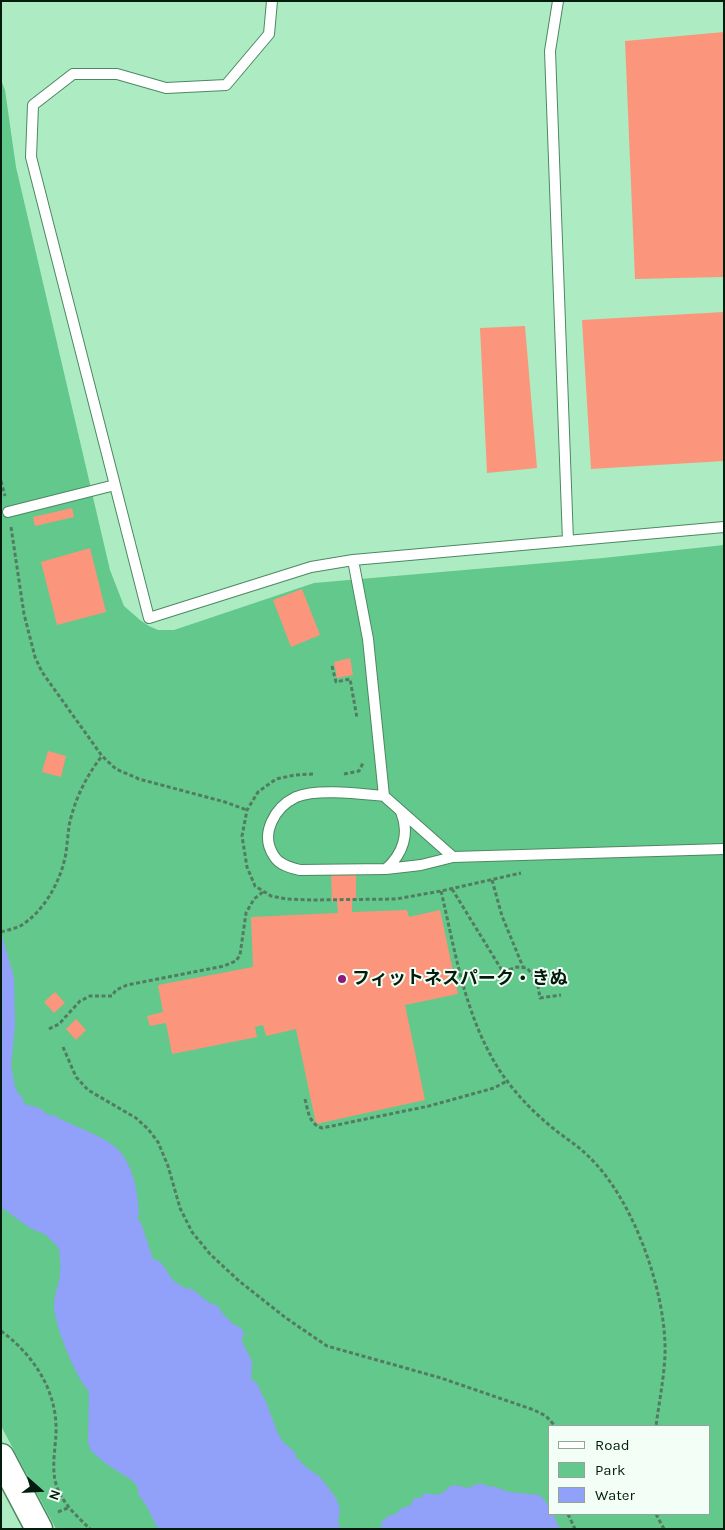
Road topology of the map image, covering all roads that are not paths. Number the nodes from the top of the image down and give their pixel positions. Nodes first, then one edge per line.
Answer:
1 (272, 1) edge
2 (558, 1) edge
3 (115, 485) junction
4 (8, 512) road end
5 (724, 527) edge
6 (568, 541) junction
7 (352, 560) junction
8 (384, 796) junction
9 (399, 809) junction
10 (724, 849) edge
11 (453, 857) junction
12 (386, 869) junction
13 (1, 1457) edge
14 (39, 1529) edge

1 - 3 lane
2 - 6 lane
3 - 4 lane
3 - 7 lane
5 - 6 lane
6 - 7 lane
7 - 8 lane
8 - 9 lane
8 - 12 lane
9 - 11 lane
9 - 12 lane
10 - 11 lane
11 - 12 lane
13 - 14 street

